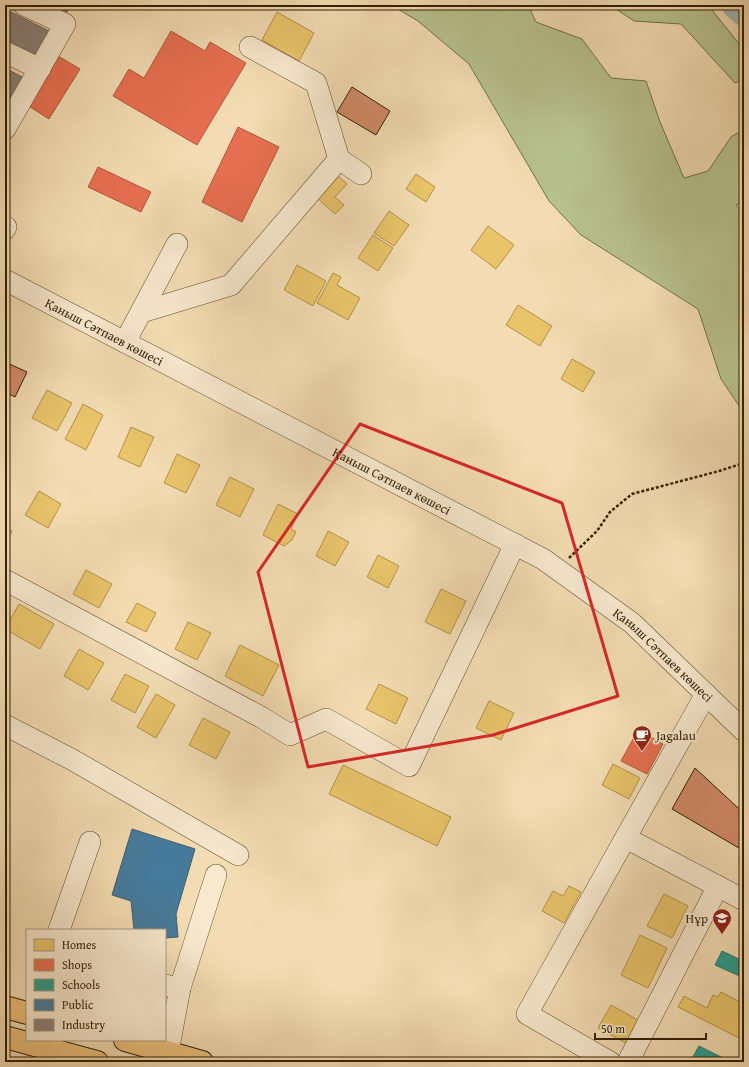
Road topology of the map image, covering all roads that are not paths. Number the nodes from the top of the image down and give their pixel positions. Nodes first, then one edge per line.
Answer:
1 (24, 5) edge
2 (250, 47) dead end
3 (5, 52) edge
4 (40, 69) junction
5 (7, 121) edge
6 (339, 159) junction
7 (361, 174) dead end
8 (177, 244) dead end
9 (5, 280) edge
10 (142, 312) junction
11 (125, 342) junction
12 (515, 544) junction
13 (5, 580) edge
14 (706, 694) junction
15 (5, 725) edge
16 (744, 731) edge
17 (626, 838) junction
18 (90, 842) dead end
19 (238, 855) dead end
20 (216, 875) dead end
21 (718, 886) junction
22 (744, 900) edge
23 (59, 929) edge
24 (172, 986) edge
25 (5, 1007) edge
26 (26, 1013) edge
27 (5, 1037) edge
28 (129, 1041) edge
29 (168, 1052) junction
30 (97, 1062) edge
31 (202, 1062) edge
32 (610, 1062) edge
33 (628, 1062) edge

1 - 4 street
2 - 6 street
3 - 4 street
4 - 5 street
6 - 7 street
6 - 10 street
8 - 10 street
9 - 11 street, Қаныш Сәтпаев көшесі
10 - 11 street
11 - 12 street, Қаныш Сәтпаев көшесі
12 - 13 street
12 - 14 street, Қаныш Сәтпаев көшесі
14 - 16 street, Қаныш Сәтпаев көшесі
14 - 17 street
15 - 19 street
17 - 21 street
17 - 32 street
18 - 23 street
20 - 24 street
21 - 22 street
21 - 33 street
24 - 29 street
25 - 26 main road
27 - 30 main road
28 - 29 main road
29 - 31 main road

